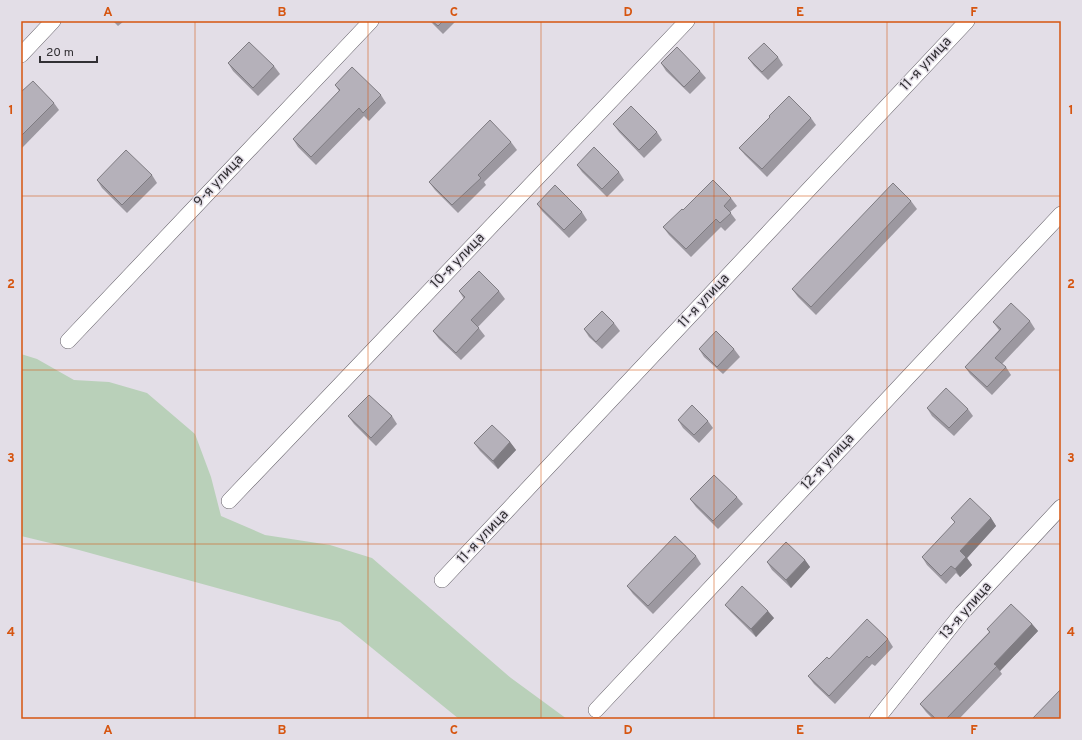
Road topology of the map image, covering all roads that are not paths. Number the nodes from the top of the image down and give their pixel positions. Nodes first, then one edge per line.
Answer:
1 (53, 21) edge
2 (371, 21) edge
3 (687, 21) edge
4 (967, 21) edge
5 (21, 55) edge
6 (1061, 214) edge
7 (68, 341) dead end
8 (228, 501) dead end
9 (1061, 507) edge
10 (442, 580) dead end
11 (596, 710) dead end
12 (877, 719) edge

1 - 5 street
2 - 7 street, 9-я улица
3 - 8 street, 10-я улица
4 - 10 street, 11-я улица
6 - 11 street, 12-я улица
9 - 12 street, 13-я улица

